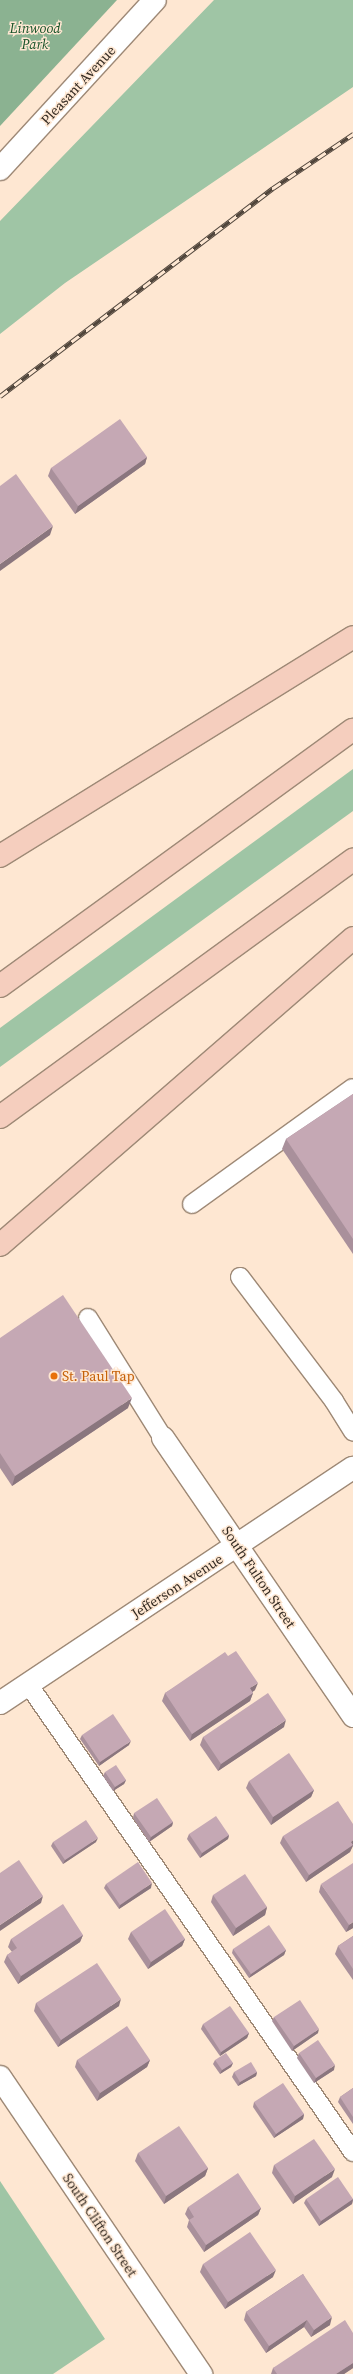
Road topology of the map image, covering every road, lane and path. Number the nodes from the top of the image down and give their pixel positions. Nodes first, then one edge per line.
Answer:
1 (155, 0) edge
2 (0, 169) edge
3 (353, 637) edge
4 (353, 730) edge
5 (0, 856) edge
6 (353, 860) edge
7 (353, 938) edge
8 (0, 986) edge
9 (353, 1088) edge
10 (0, 1117) edge
11 (192, 1204) dead end
12 (0, 1245) edge
13 (240, 1277) dead end
14 (88, 1318) dead end
15 (353, 1432) edge
16 (163, 1438) joint
17 (353, 1468) edge
18 (238, 1546) junction
19 (28, 1684) junction
20 (0, 1703) edge
21 (353, 1716) edge
22 (0, 2077) edge
23 (353, 2152) edge
24 (201, 2374) edge

1 - 2 street, Pleasant Avenue
3 - 5 highway
4 - 8 highway
6 - 10 highway
7 - 12 highway
9 - 11 lane
13 - 15 lane
14 - 16 lane
16 - 18 street, South Fulton Street
17 - 18 street, Jefferson Avenue
18 - 19 street, Jefferson Avenue
18 - 21 street, South Fulton Street
19 - 20 street, Jefferson Avenue
19 - 23 lane
22 - 24 street, South Clifton Street

